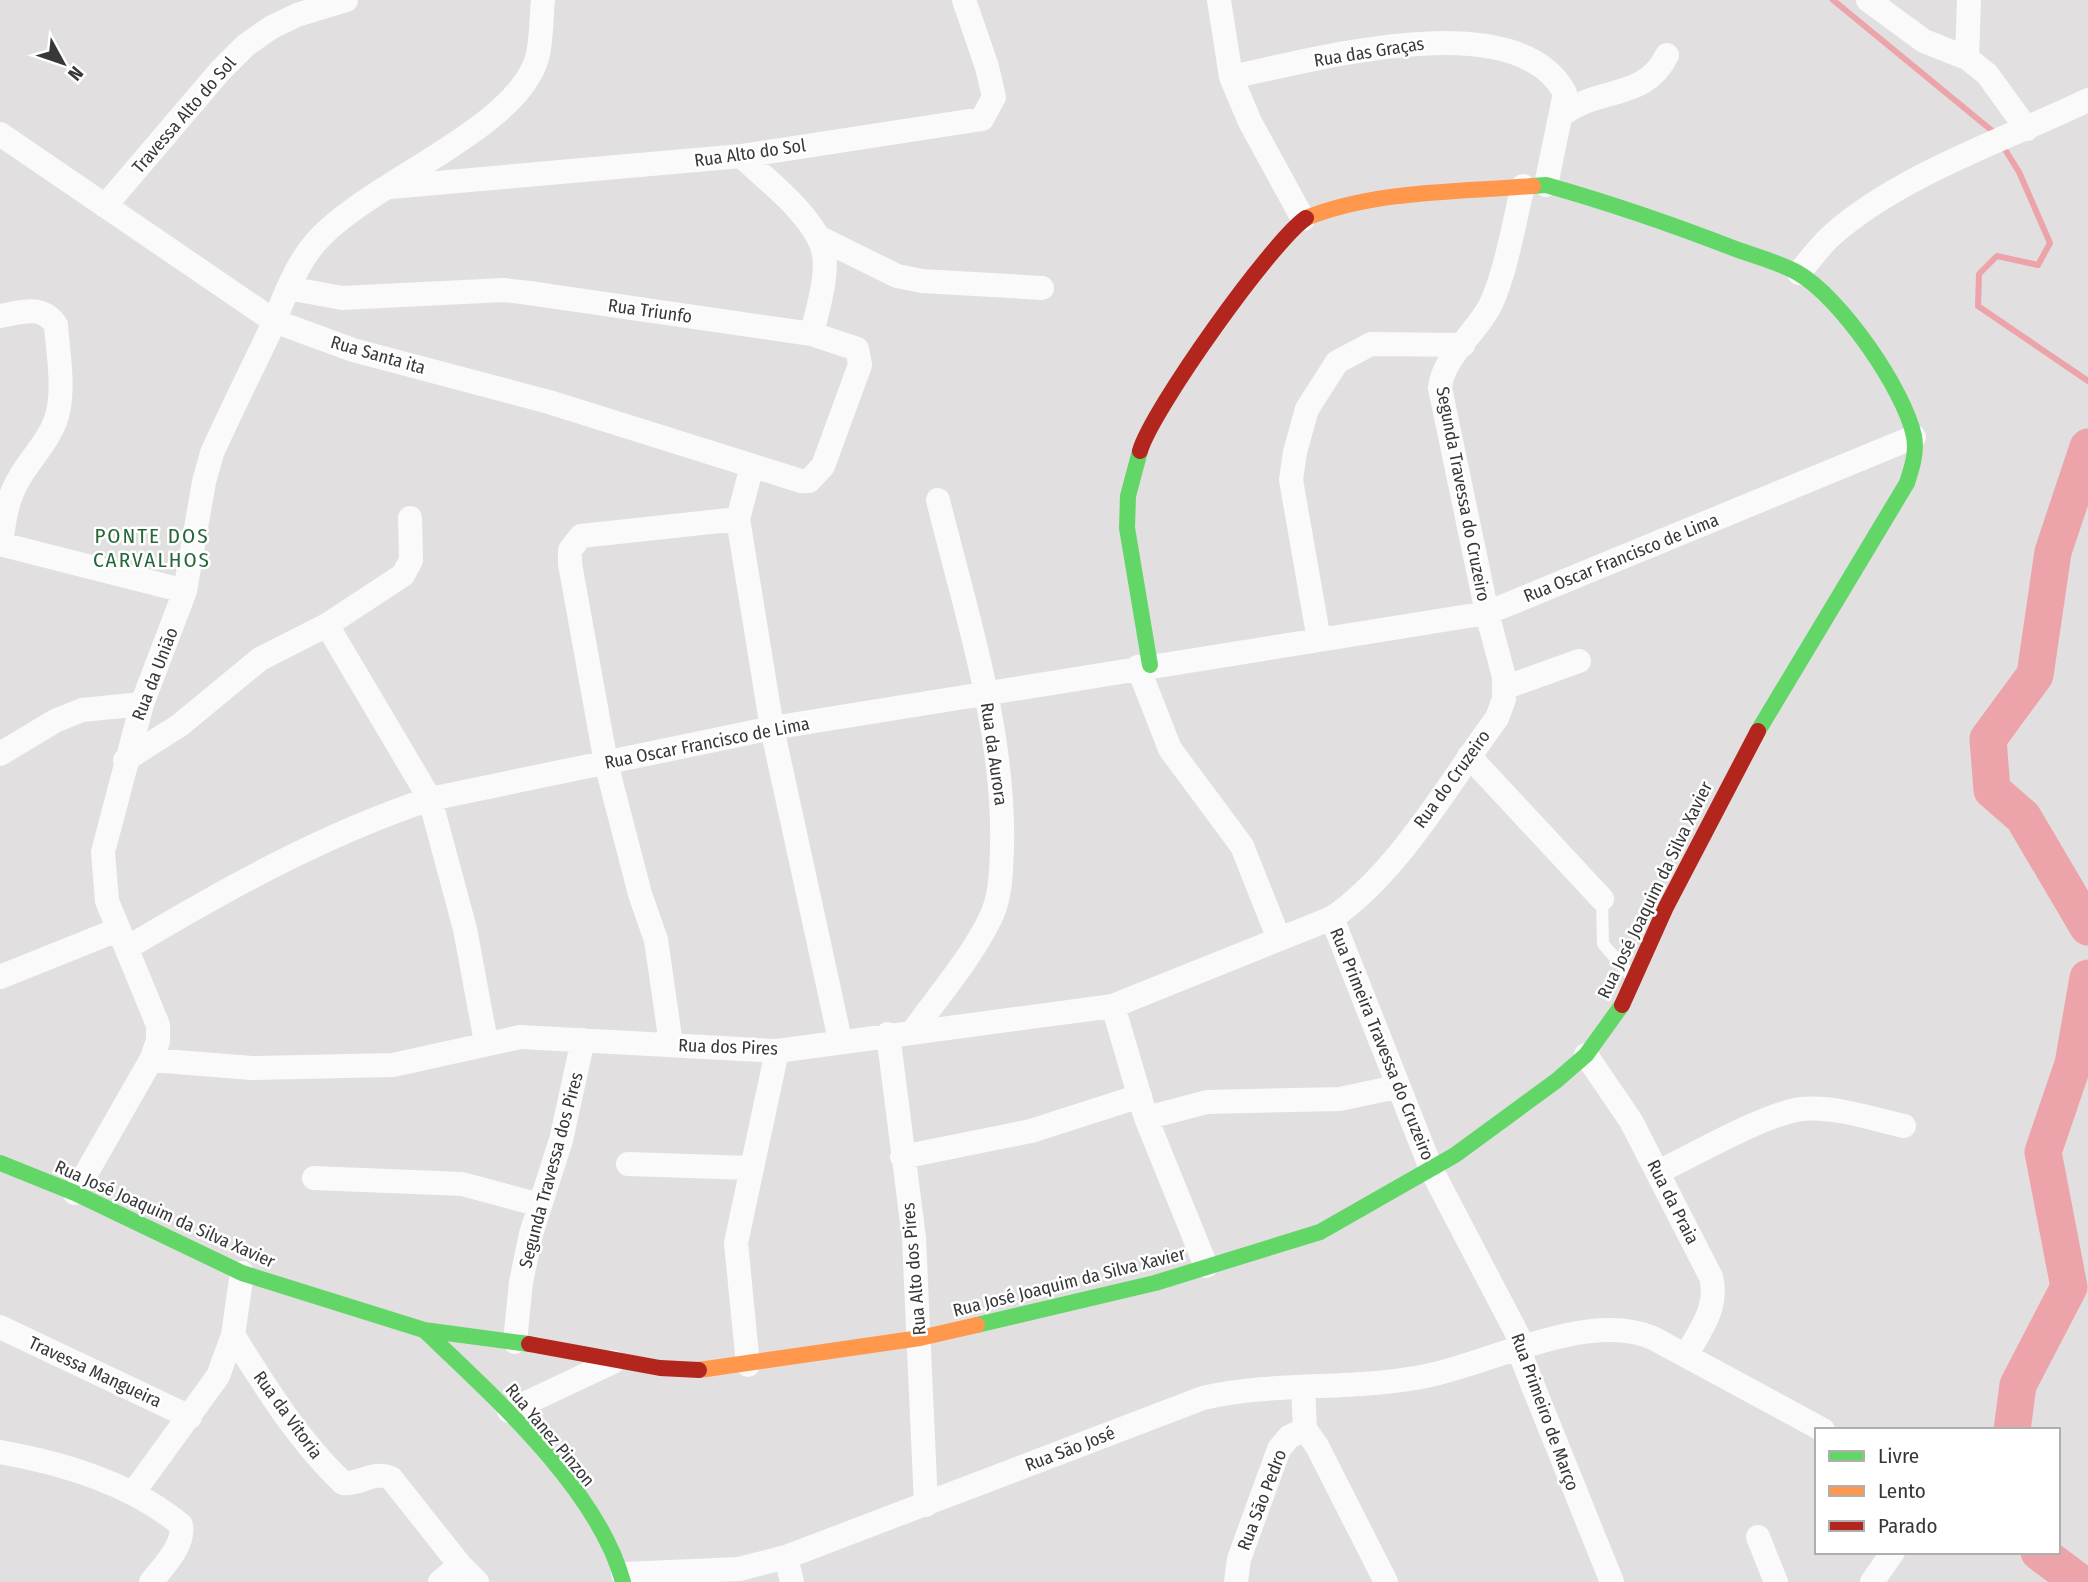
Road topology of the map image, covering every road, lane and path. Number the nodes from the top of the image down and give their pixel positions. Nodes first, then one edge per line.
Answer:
1 (346, 0) edge
2 (543, 0) edge
3 (964, 0) edge
4 (1219, 0) edge
5 (1868, 0) edge
6 (1969, 0) edge
7 (1667, 55) dead end
8 (1967, 58) junction
9 (1231, 77) junction
10 (2088, 100) edge
11 (1562, 115) junction
12 (2020, 133) junction
13 (0, 134) edge
14 (741, 156) junction
15 (1534, 186) junction
16 (390, 187) junction
17 (105, 206) junction
18 (1303, 219) junction
19 (818, 237) junction
20 (1799, 273) junction
21 (288, 288) junction
22 (1042, 288) dead end
23 (0, 316) edge
24 (274, 321) junction
25 (812, 334) junction
26 (1463, 345) junction
27 (1914, 437) junction
28 (752, 466) junction
29 (801, 481) joint
30 (938, 500) dead end
31 (411, 518) dead end
32 (738, 519) junction
33 (1, 544) edge
34 (185, 591) junction
35 (1487, 613) junction
36 (327, 625) junction
37 (1319, 640) junction
38 (1579, 661) dead end
39 (1144, 666) junction
40 (1504, 688) junction
41 (986, 694) junction
42 (142, 704) junction
43 (772, 728) junction
44 (0, 754) edge
45 (1469, 756) junction
46 (125, 760) junction
47 (606, 763) junction
48 (430, 799) junction
49 (1602, 899) joint
50 (1332, 918) junction
51 (122, 939) junction
52 (1279, 939) junction
53 (0, 977) edge
54 (1634, 979) junction
55 (1113, 1006) junction
56 (914, 1030) junction
57 (888, 1034) junction
58 (583, 1040) junction
59 (840, 1040) junction
60 (486, 1042) junction
61 (671, 1044) junction
62 (777, 1051) junction
63 (1586, 1055) junction
64 (151, 1060) junction
65 (1396, 1087) junction
66 (1143, 1107) junction
67 (1904, 1126) dead end
68 (902, 1157) junction
69 (0, 1163) edge
70 (628, 1164) dead end
71 (750, 1168) junction
72 (1432, 1171) junction
73 (1658, 1172) junction
74 (314, 1178) dead end
75 (75, 1193) junction
76 (540, 1205) junction
77 (1206, 1266) junction
78 (242, 1273) junction
79 (0, 1327) edge
80 (424, 1330) junction
81 (233, 1335) junction
82 (920, 1338) junction
83 (515, 1342) junction
84 (1523, 1345) junction
85 (1686, 1356) junction
86 (613, 1362) junction
87 (748, 1365) junction
88 (1303, 1388) junction
89 (509, 1411) junction
90 (190, 1417) junction
91 (1819, 1428) edge
92 (1305, 1430) junction
93 (0, 1452) edge
94 (133, 1493) junction
95 (926, 1504) junction
96 (1758, 1537) dead end
97 (1891, 1554) edge
98 (786, 1558) junction
99 (468, 1574) edge
100 (623, 1578) edge
101 (150, 1582) edge
102 (440, 1582) edge
103 (792, 1582) edge
104 (1236, 1582) edge
105 (1386, 1582) edge
106 (1612, 1582) edge
107 (1776, 1582) edge
108 (1872, 1582) edge

1 - 17 street, Travessa Alto do Sol
2 - 16 street
3 - 14 street, Rua Alto do Sol
4 - 9 street
5 - 8 street
6 - 8 street
7 - 11 street
8 - 12 street
9 - 11 street, Rua das Graças
9 - 18 street
10 - 12 street
11 - 15 street, Rua das Graças
12 - 20 street
13 - 17 street, Rua Santa ita
14 - 16 street, Rua Alto do Sol
14 - 19 street
15 - 18 street, Rua José Joaquim da Silva Xavier
15 - 20 street, Rua José Joaquim da Silva Xavier
15 - 26 street, Segunda Travessa do Cruzeiro
16 - 21 street, Rua da União
17 - 24 street, Rua Santa ita
18 - 39 street, Rua José Joaquim da Silva Xavier
19 - 22 street
19 - 25 street
20 - 27 street, Rua José Joaquim da Silva Xavier
21 - 24 street, Rua da União
21 - 25 street, Rua Triunfo
23 - 33 street
24 - 28 street, Rua Santa ita
24 - 34 street, Rua da União
25 - 29 street, Rua Triunfo
26 - 35 street, Segunda Travessa do Cruzeiro
26 - 37 street
27 - 35 street, Rua Oscar Francisco de Lima
27 - 54 street, Rua José Joaquim da Silva Xavier
28 - 29 street, Rua Santa ita
28 - 32 street
30 - 41 street, Rua da Aurora
31 - 36 street
32 - 43 street
32 - 47 street
33 - 34 street
34 - 42 street, Rua da União
35 - 37 street, Rua Oscar Francisco de Lima
35 - 40 street, Rua do Cruzeiro
36 - 46 street
36 - 48 street
37 - 39 street, Rua Oscar Francisco de Lima
38 - 40 street
39 - 41 street, Rua Oscar Francisco de Lima
39 - 52 street
40 - 45 street, Rua do Cruzeiro
41 - 43 street, Rua Oscar Francisco de Lima
41 - 56 street, Rua da Aurora
42 - 44 street
42 - 46 street, Rua da União
43 - 47 street, Rua Oscar Francisco de Lima
43 - 59 street
45 - 49 street
45 - 50 street, Rua do Cruzeiro
46 - 51 street, Rua da União
47 - 48 street, Rua Oscar Francisco de Lima
47 - 61 street
48 - 51 street, Rua Oscar Francisco de Lima
48 - 60 street
49 - 54 lane
50 - 52 street, Rua dos Pires
50 - 65 street, Rua Primeira Travessa do Cruzeiro
51 - 53 street, Rua Oscar Francisco de Lima
51 - 64 street, Rua da União
52 - 55 street, Rua dos Pires
54 - 63 street, Rua José Joaquim da Silva Xavier
55 - 56 street, Rua dos Pires
55 - 66 street
56 - 57 street, Rua dos Pires
57 - 59 street, Rua dos Pires
57 - 68 street, Rua Alto dos Pires
58 - 60 street, Rua dos Pires
58 - 61 street, Rua dos Pires
58 - 76 street, Segunda Travessa dos Pires
59 - 62 street, Rua dos Pires
60 - 64 street, Rua dos Pires
61 - 62 street, Rua dos Pires
62 - 71 street
63 - 72 street, Rua José Joaquim da Silva Xavier
63 - 73 street, Rua da Praia
64 - 75 street, Rua da União
65 - 66 street
65 - 72 street, Rua Primeira Travessa do Cruzeiro
66 - 68 street
66 - 77 street
67 - 73 street
68 - 82 street, Rua Alto dos Pires
69 - 75 street, Rua José Joaquim da Silva Xavier
70 - 71 street
71 - 87 street
72 - 77 street, Rua José Joaquim da Silva Xavier
72 - 84 street, Rua Primeiro de Março
73 - 85 street, Rua da Praia
74 - 76 street
75 - 78 street, Rua José Joaquim da Silva Xavier
76 - 83 street, Segunda Travessa dos Pires
77 - 82 street, Rua José Joaquim da Silva Xavier
78 - 80 street, Rua José Joaquim da Silva Xavier
78 - 81 street
79 - 90 street, Travessa Mangueira
80 - 83 street, Rua José Joaquim da Silva Xavier
80 - 89 street, Rua Yanez Pinzon
81 - 90 street
81 - 99 street, Rua da Vitoria
82 - 87 street, Rua José Joaquim da Silva Xavier
82 - 95 street, Rua Alto dos Pires
83 - 86 street, Rua José Joaquim da Silva Xavier
84 - 85 street, Rua São José
84 - 88 street, Rua São José
84 - 106 street, Rua Primeiro de Março
85 - 91 street, Rua São José
86 - 87 street, Rua José Joaquim da Silva Xavier
86 - 89 street
88 - 92 street, Rua São Pedro
88 - 95 street, Rua São José
89 - 100 street, Rua Yanez Pinzon
90 - 94 street
92 - 104 street, Rua São Pedro
92 - 105 street, Rua São Pedro
93 - 94 street
94 - 101 street
95 - 98 street, Rua São José
96 - 107 street
97 - 108 street
98 - 100 street, Rua São José
98 - 103 street
99 - 102 street

